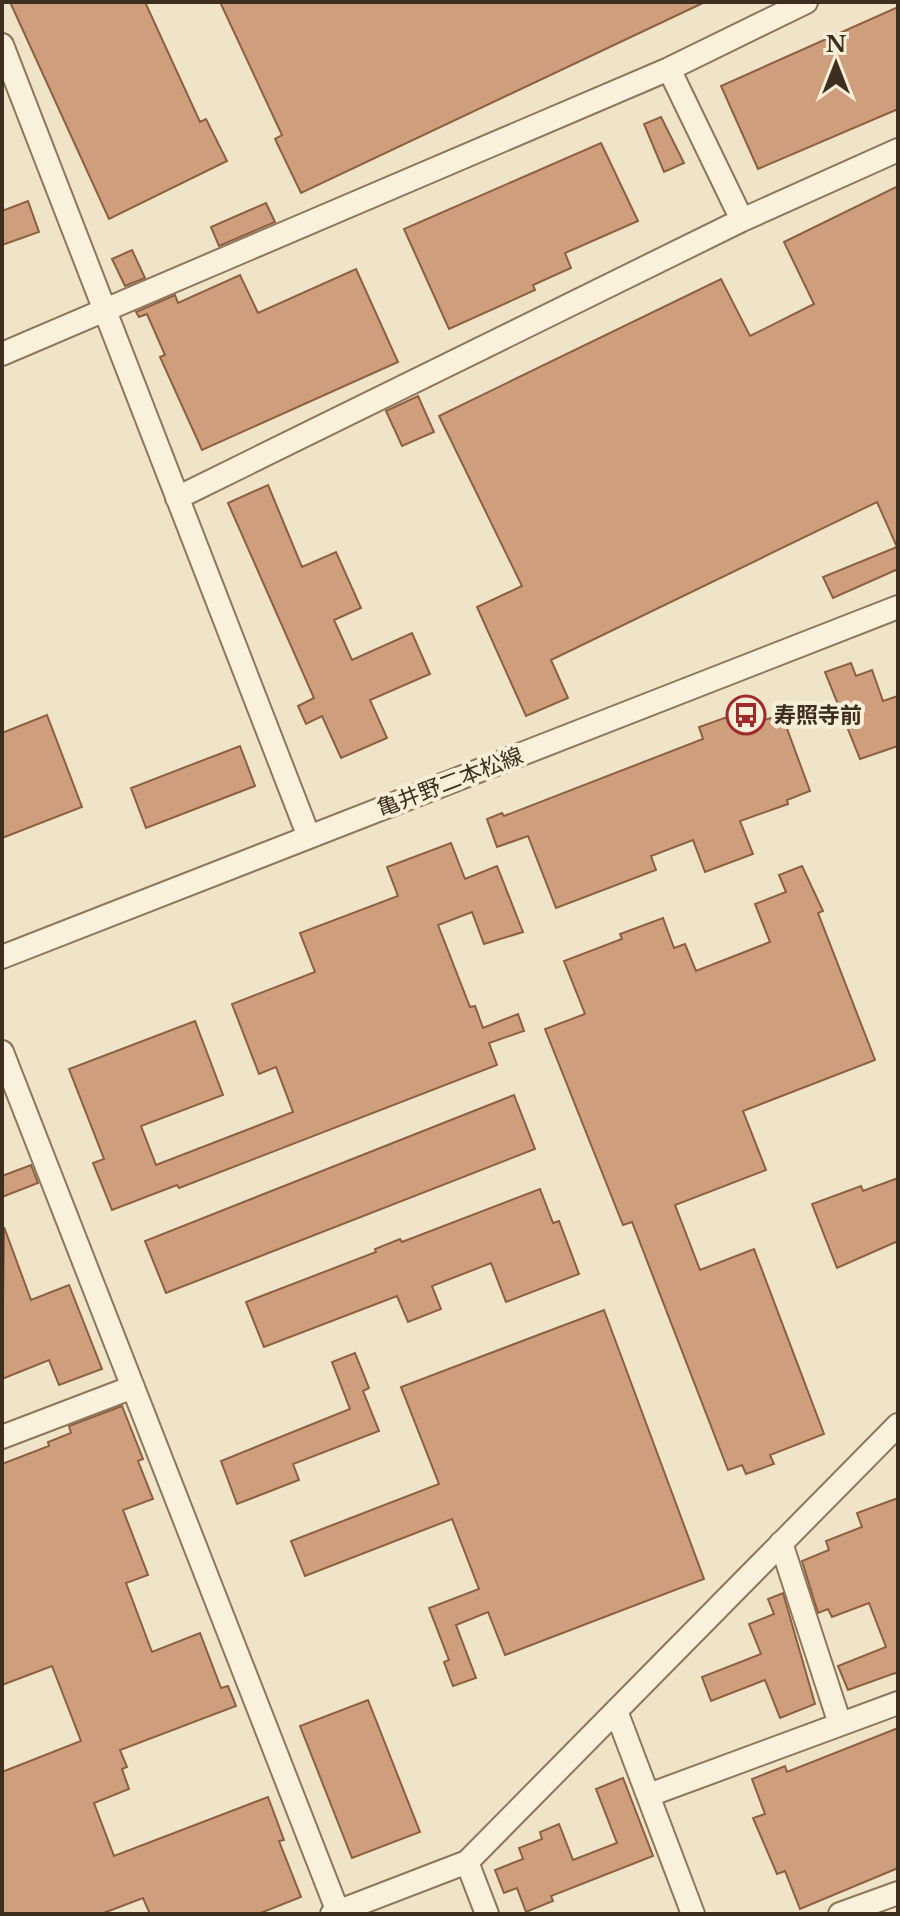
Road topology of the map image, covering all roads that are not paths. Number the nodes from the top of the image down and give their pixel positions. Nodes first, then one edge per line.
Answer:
1 (806, 2) edge
2 (2, 45) edge
3 (669, 69) junction
4 (898, 150) edge
5 (742, 220) junction
6 (106, 311) junction
7 (2, 354) edge
8 (177, 498) junction
9 (898, 607) edge
10 (309, 837) junction
11 (2, 957) edge
12 (2, 1052) edge
13 (133, 1387) junction
14 (898, 1425) edge
15 (2, 1437) edge
16 (781, 1543) junction
17 (898, 1703) edge
18 (616, 1711) junction
19 (840, 1724) junction
20 (649, 1795) junction
21 (467, 1862) junction
22 (898, 1893) edge
23 (335, 1913) edge
24 (487, 1914) edge
25 (693, 1914) edge
26 (840, 1914) edge

1 - 3 street
2 - 6 street
3 - 5 street
3 - 6 street
4 - 5 street
5 - 8 street
6 - 7 street
6 - 8 street
8 - 10 street
9 - 10 street, 亀井野二本松線
10 - 11 street, 亀井野二本松線
12 - 13 street
13 - 15 street
13 - 23 street
14 - 16 street
16 - 18 street
16 - 19 street
17 - 19 street
18 - 20 street
18 - 21 street
19 - 20 street
20 - 25 street
21 - 23 street
21 - 24 street
22 - 26 street

